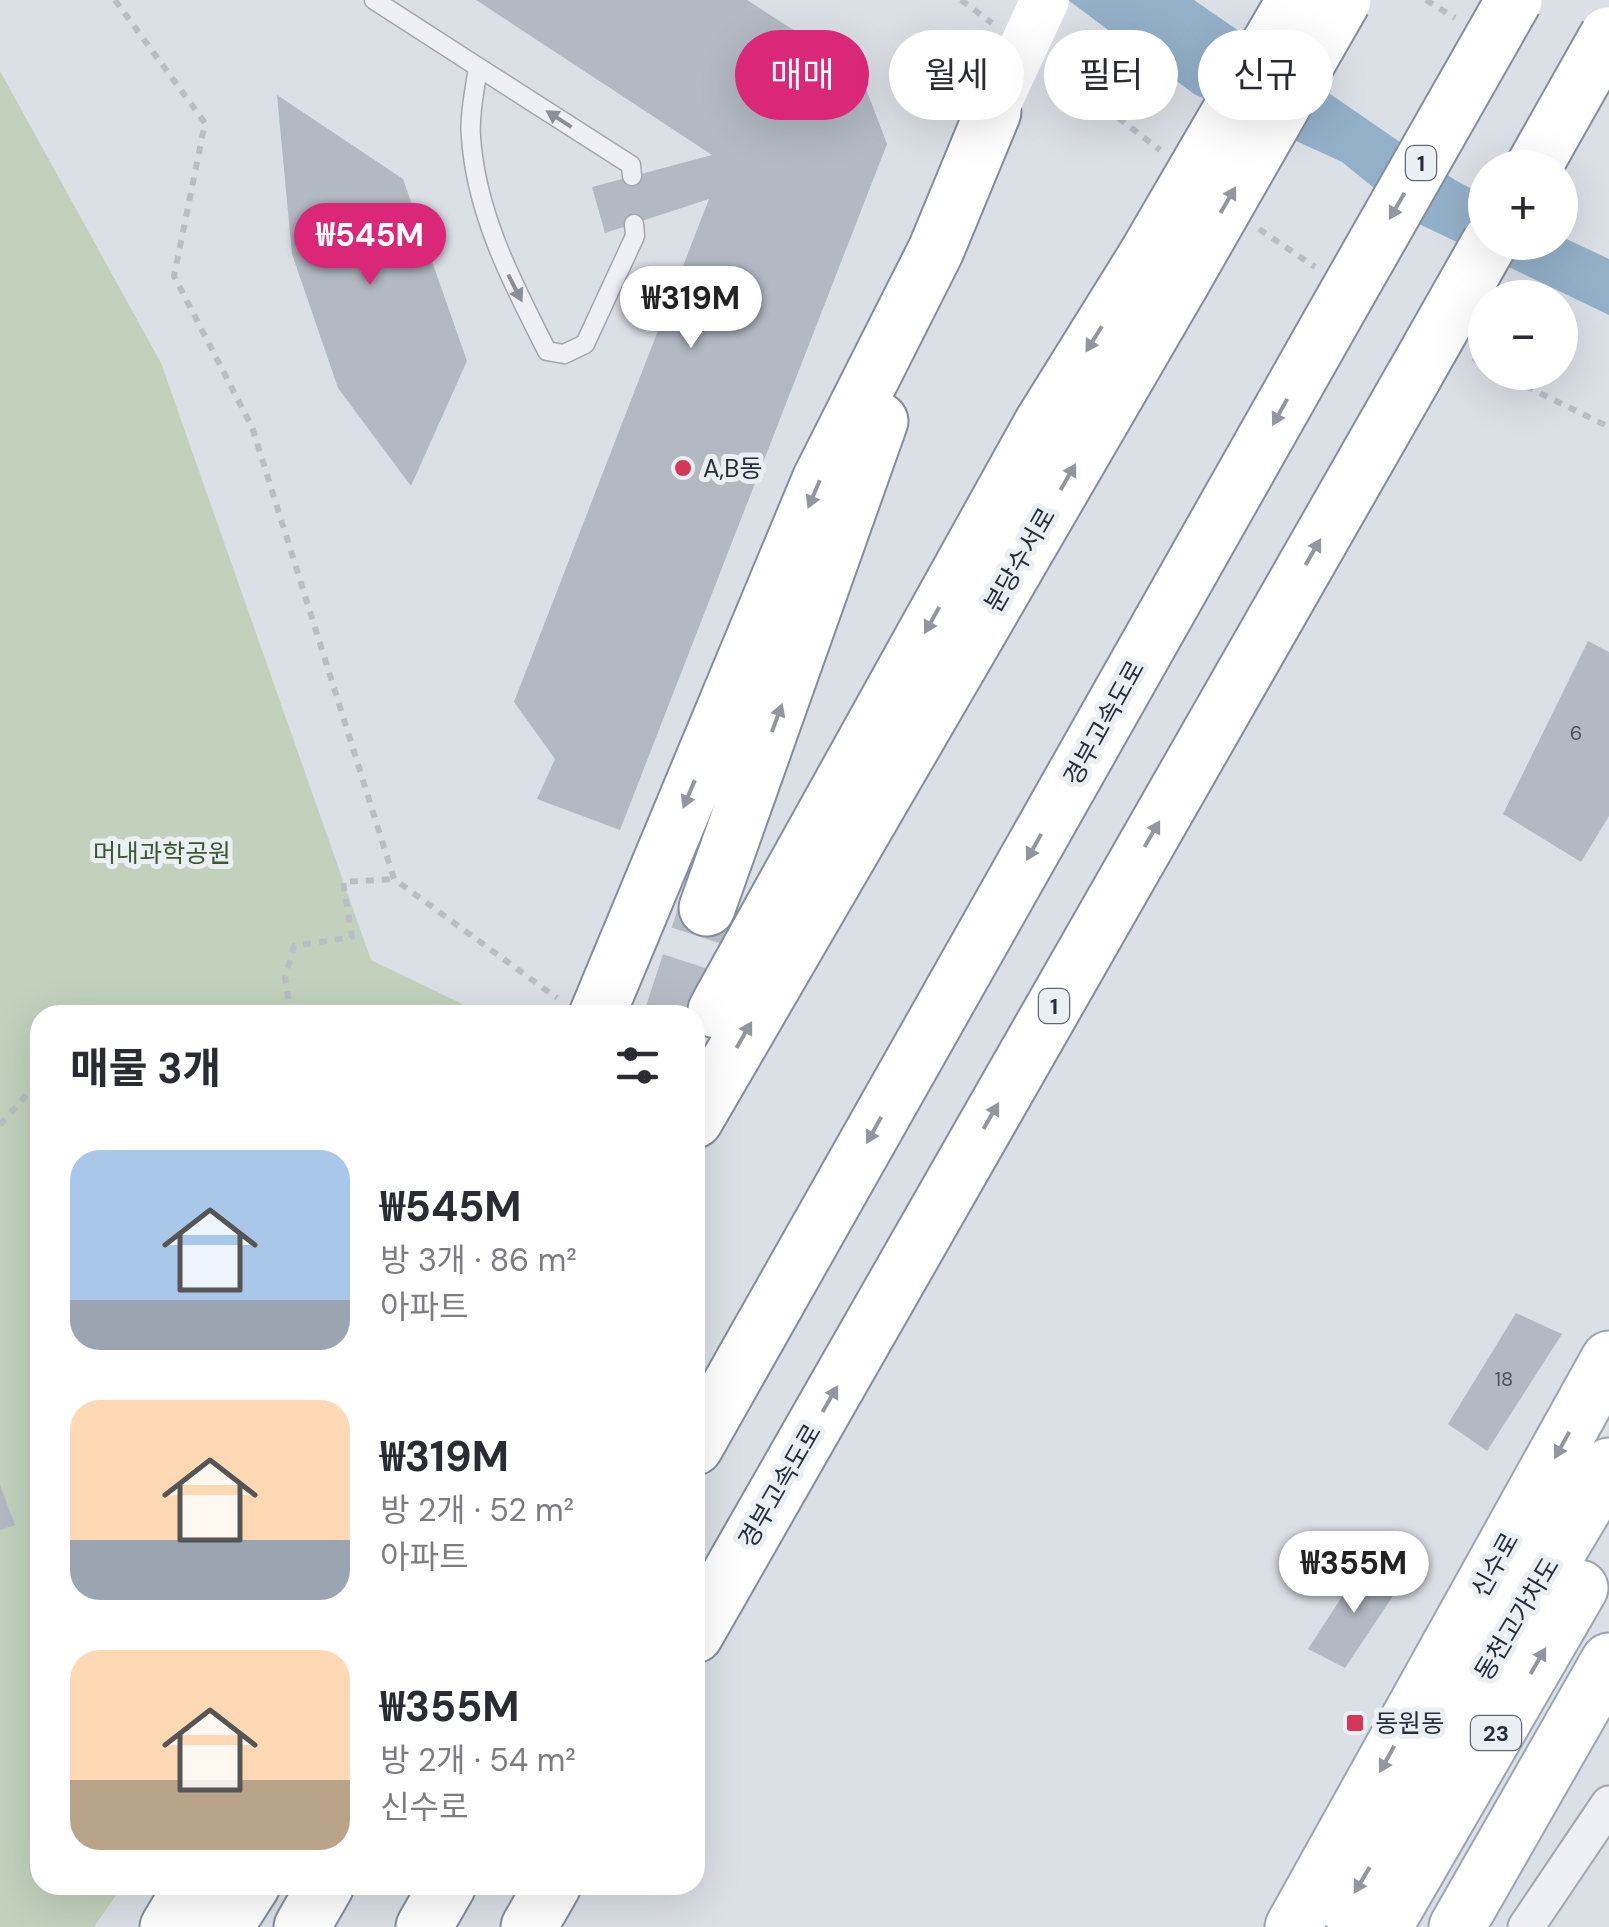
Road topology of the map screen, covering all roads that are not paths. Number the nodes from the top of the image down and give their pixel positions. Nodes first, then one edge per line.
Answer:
1 (374, 0) edge
2 (1046, 0) edge
3 (1295, 0) edge
4 (1343, 0) edge
5 (1514, 0) edge
6 (1609, 34) edge
7 (1024, 46) edge
8 (478, 67) junction
9 (990, 120) edge
10 (1543, 150) edge
11 (632, 176) dead end
12 (634, 224) dead end
13 (936, 250) junction
14 (1480, 260) edge
15 (1163, 270) junction
16 (708, 908) tunnel mouth
17 (584, 1005) edge
18 (705, 1029) edge
19 (705, 1102) edge
20 (1609, 1360) edge
21 (705, 1429) edge
22 (1609, 1466) edge
23 (1609, 1539) edge
24 (705, 1617) edge
25 (1609, 1661) edge
26 (1609, 1804) edge
27 (187, 1895) edge
28 (245, 1895) edge
29 (320, 1895) edge
30 (442, 1895) edge
31 (546, 1895) edge
32 (168, 1927) edge
33 (224, 1927) edge
34 (302, 1927) edge
35 (424, 1927) edge
36 (528, 1927) edge
37 (1293, 1927) edge
38 (1334, 1927) edge
39 (1384, 1927) edge
40 (1457, 1927) edge
41 (1526, 1927) edge

1 - 8 lane
2 - 7 street, bridge
3 - 15 main road, 분당수서로, bridge
15 -> 4 main road, 분당수서로, bridge
5 -> 21 main road, 경부고속도로 / 1, bridge
6 - 10 main road, bridge
11 -> 8 lane
8 -> 12 lane
9 - 13 main road
16 -> 13 main road
13 -> 17 main road
24 -> 14 main road, 경부고속도로 / 1, bridge
15 -> 18 main road, 분당수서로
19 -> 15 main road, 분당수서로
20 -> 37 main road, 신수로
22 -> 38 main road, 동천고가차도 / 23
39 -> 23 main road, 동천고가차도 / 23
25 - 40 main road
26 - 41 street
27 - 32 main road
28 - 33 main road
29 - 34 main road
30 - 35 main road
31 - 36 main road

